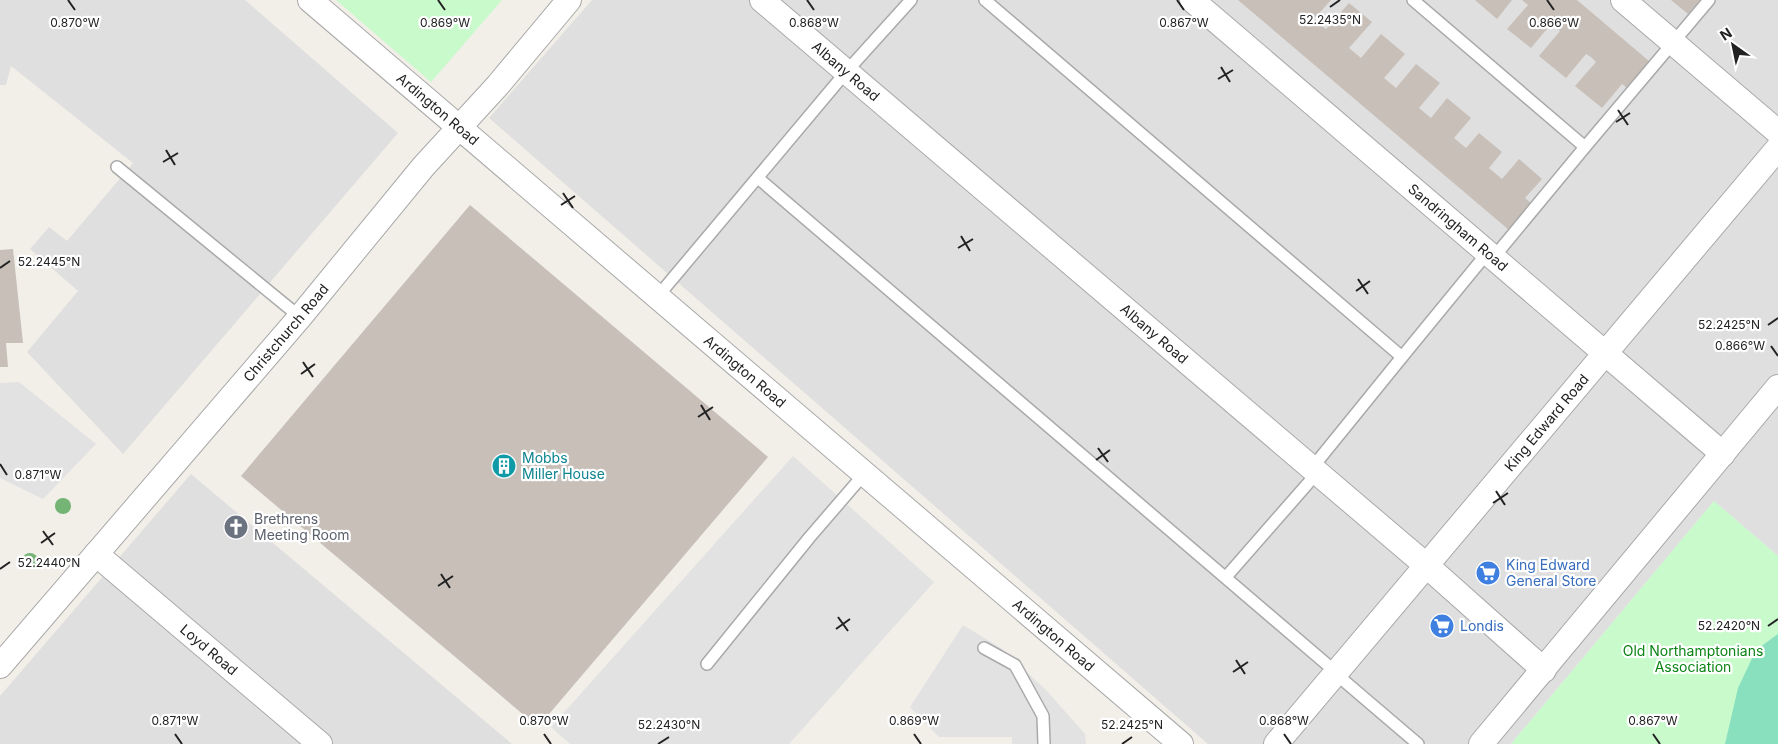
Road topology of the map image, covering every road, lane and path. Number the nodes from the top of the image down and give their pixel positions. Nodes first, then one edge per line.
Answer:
1 (310, 0) edge
2 (569, 0) edge
3 (762, 0) edge
4 (911, 0) edge
5 (984, 0) edge
6 (1192, 0) edge
7 (1413, 0) edge
8 (1623, 0) edge
9 (1709, 0) edge
10 (1674, 43) junction
11 (846, 72) junction
12 (460, 126) junction
13 (1778, 132) edge
14 (1585, 147) junction
15 (1778, 148) edge
16 (118, 166) dead end
17 (758, 178) junction
18 (1491, 255) junction
19 (658, 296) junction
20 (300, 317) junction
21 (1605, 352) junction
22 (1402, 357) junction
23 (1778, 387) edge
24 (1723, 454) junction
25 (1314, 471) junction
26 (865, 473) junction
27 (96, 554) junction
28 (1427, 566) junction
29 (1226, 577) junction
30 (984, 648) dead end
31 (707, 664) dead end
32 (0, 666) edge
33 (1544, 670) junction
34 (1337, 673) junction
35 (320, 744) edge
36 (1044, 744) edge
37 (1181, 744) edge
38 (1276, 744) edge
39 (1418, 744) edge
40 (1481, 744) edge

1 - 12 street, Ardington Road
2 - 12 street, Christchurch Road
3 - 11 street, Albany Road
4 - 11 lane
5 - 22 lane
6 - 18 street, Sandringham Road
7 - 14 lane
8 - 10 street
9 - 10 lane
10 - 13 street
10 - 14 lane
11 - 17 lane
11 - 25 street, Albany Road
12 - 19 street, Ardington Road
12 - 20 street, Christchurch Road
14 - 18 lane
15 - 21 street, King Edward Road
16 - 20 lane
17 - 19 lane
17 - 29 lane
18 - 21 street, Sandringham Road
18 - 22 lane
19 - 26 street, Ardington Road
20 - 27 street, Christchurch Road
21 - 24 street, Sandringham Road
21 - 28 street, King Edward Road
22 - 25 lane
23 - 24 street
24 - 33 street
25 - 28 street, Albany Road
25 - 29 lane
26 - 31 lane
26 - 37 street, Ardington Road
27 - 32 street, Christchurch Road
27 - 35 street, Loyd Road
28 - 33 street, Albany Road
28 - 34 street, King Edward Road
29 - 34 lane
30 - 36 lane
33 - 40 street
34 - 38 street, King Edward Road
34 - 39 lane

